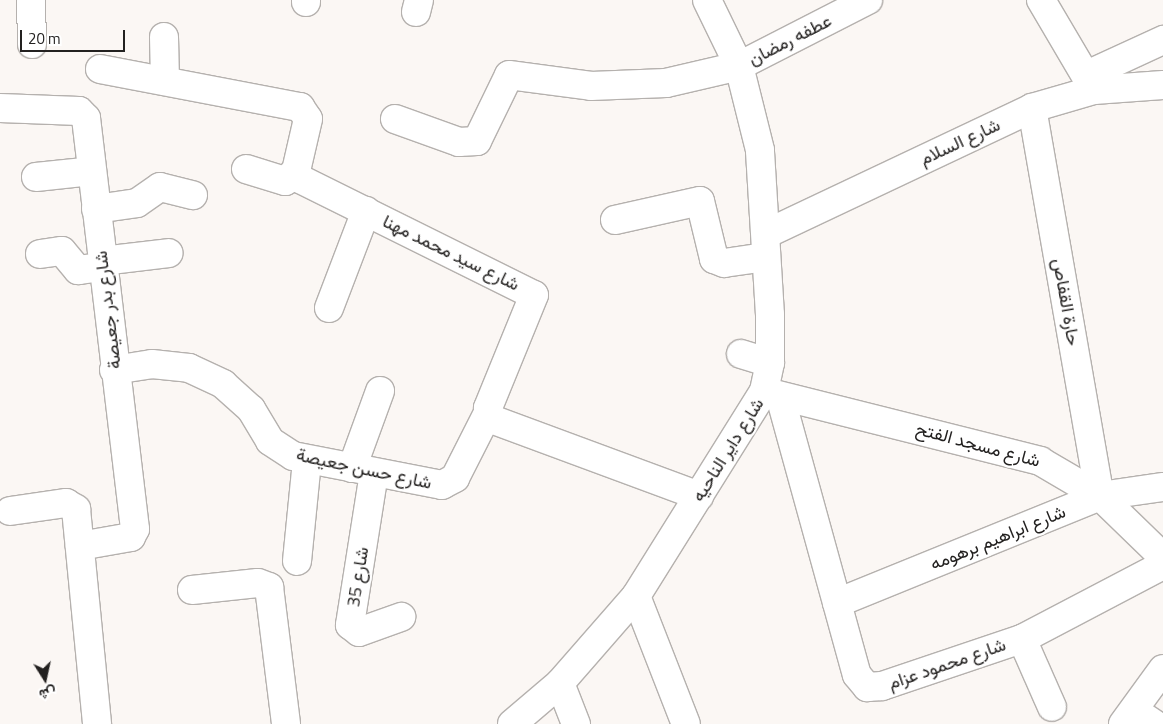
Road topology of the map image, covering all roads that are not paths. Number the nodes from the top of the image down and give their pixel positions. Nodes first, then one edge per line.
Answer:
1 (31, 0) edge
2 (707, 0) edge
3 (868, 0) edge
4 (1041, 0) edge
5 (164, 37) dead end
6 (1163, 40) edge
7 (32, 44) dead end
8 (739, 66) junction
9 (100, 69) dead end
10 (165, 81) junction
11 (1090, 82) junction
12 (1163, 85) edge
13 (0, 108) edge
14 (1032, 108) junction
15 (395, 119) dead end
16 (246, 169) dead end
17 (92, 170) junction
18 (296, 171) junction
19 (36, 177) dead end
20 (193, 195) dead end
21 (96, 209) junction
22 (366, 211) junction
23 (615, 220) dead end
24 (766, 245) junction
25 (169, 253) dead end
26 (40, 254) dead end
27 (102, 264) junction
28 (329, 308) dead end
29 (741, 354) dead end
30 (770, 362) junction
31 (114, 370) junction
32 (380, 391) dead end
33 (772, 394) junction
34 (488, 413) junction
35 (307, 460) junction
36 (363, 470) junction
37 (1163, 487) edge
38 (699, 496) junction
39 (1100, 496) junction
40 (10, 511) dead end
41 (80, 546) junction
42 (1163, 557) edge
43 (298, 561) dead end
44 (1163, 565) edge
45 (192, 590) dead end
46 (636, 596) junction
47 (837, 603) junction
48 (401, 616) dead end
49 (1022, 639) junction
50 (1163, 669) edge
51 (560, 684) junction
52 (1052, 707) dead end
53 (1137, 720) edge
54 (97, 724) edge
55 (286, 724) edge
56 (512, 724) edge
57 (576, 724) edge
58 (686, 724) edge

1 - 7 street
2 - 8 street, شارع داير الناحيه
3 - 8 street, عطفه رمضان
4 - 11 street
5 - 10 street
6 - 11 street
8 - 15 street, عطفه رمضان
8 - 24 street, شارع داير الناحيه
9 - 10 street
10 - 18 street
11 - 12 street, شارع السلام
11 - 14 street, شارع السلام
13 - 17 street, شارع بدر جعيصة
14 - 24 street, شارع السلام
14 - 39 street, حارة القفاص
16 - 18 street
17 - 19 street
17 - 21 street, شارع بدر جعيصة
18 - 22 street, شارع سيد محمد مهنا
20 - 21 street
21 - 27 street, شارع بدر جعيصة
22 - 28 street
22 - 34 street, شارع سيد محمد مهنا
23 - 24 street, شارع السلام
24 - 30 street, شارع داير الناحيه
25 - 27 street
26 - 27 street
27 - 31 street, شارع بدر جعيصة
29 - 30 street
30 - 33 street, شارع داير الناحيه
31 - 35 street, شارع حسن جعيصة
31 - 41 street, شارع بدر جعيصة
32 - 36 street
33 - 38 street, شارع داير الناحيه
33 - 39 street, شارع مسجد الفتح
33 - 47 street, شارع محمود عزام
34 - 36 street, شارع حسن جعيصة
34 - 38 street
35 - 36 street, شارع حسن جعيصة
35 - 43 street
36 - 48 street, شارع 35
37 - 39 street, شارع ابراهيم برهومه
38 - 46 street, شارع داير الناحيه
39 - 42 street, شارع مسجد الفتح
39 - 47 street, شارع ابراهيم برهومه
40 - 41 street
41 - 54 street
44 - 49 street, شارع محمود عزام
45 - 55 street
46 - 51 street, شارع داير الناحيه
46 - 58 street
47 - 49 street, شارع محمود عزام
49 - 52 street
50 - 53 street
51 - 56 street, شارع داير الناحيه
51 - 57 street

